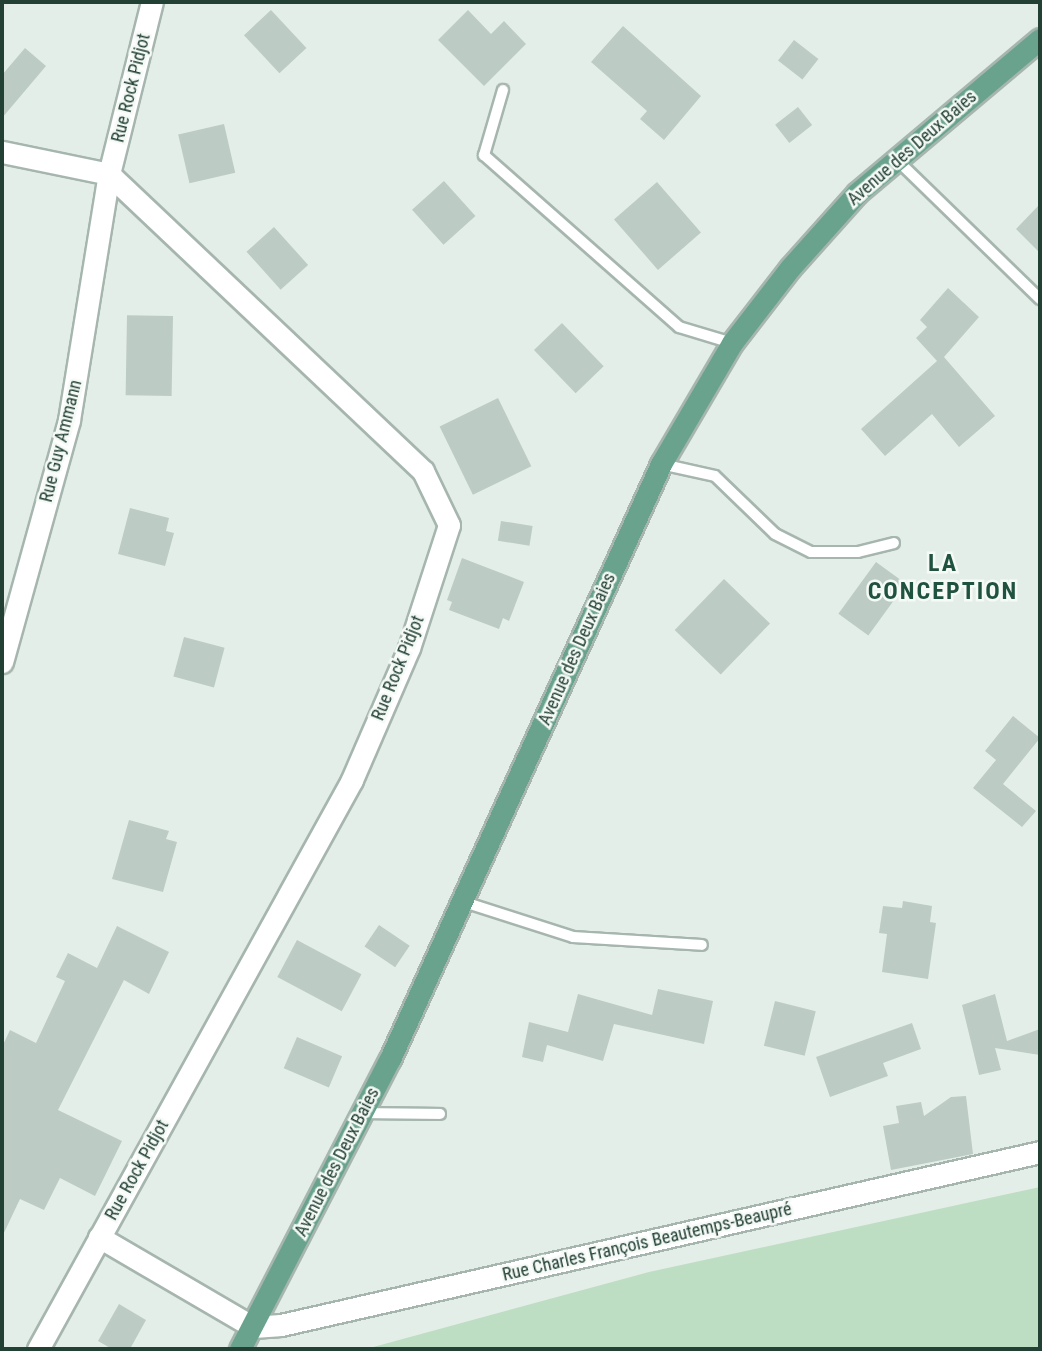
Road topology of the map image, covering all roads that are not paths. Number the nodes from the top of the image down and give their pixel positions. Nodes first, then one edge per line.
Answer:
1 (152, 2) edge
2 (1040, 38) edge
3 (503, 90) dead end
4 (2, 152) edge
5 (896, 159) junction
6 (110, 174) junction
7 (1040, 299) edge
8 (732, 343) junction
9 (661, 464) junction
10 (894, 543) dead end
11 (2, 662) edge
12 (464, 902) junction
13 (702, 945) dead end
14 (363, 1114) junction
15 (440, 1114) dead end
16 (1040, 1152) edge
17 (99, 1237) junction
18 (253, 1327) junction
19 (38, 1349) edge
20 (240, 1349) edge

1 - 6 street, Rue Rock Pidjot
2 - 5 main road, Avenue des Deux Baies
3 - 8 lane
4 - 6 street
5 - 7 lane
5 - 8 main road, Avenue des Deux Baies
6 - 11 street, Rue Guy Ammann
6 - 17 street, Rue Rock Pidjot
8 - 9 main road, Avenue des Deux Baies
9 - 10 lane
9 - 12 main road, Avenue des Deux Baies
12 - 13 lane
12 - 14 main road, Avenue des Deux Baies
14 - 15 lane
14 - 18 main road, Avenue des Deux Baies
16 - 18 street, Rue Charles François Beautemps-Beaupré
17 - 18 street, Rue Rock Pidjot
17 - 19 street, Rue Rock Pidjot
18 - 20 main road, Avenue des Deux Baies

